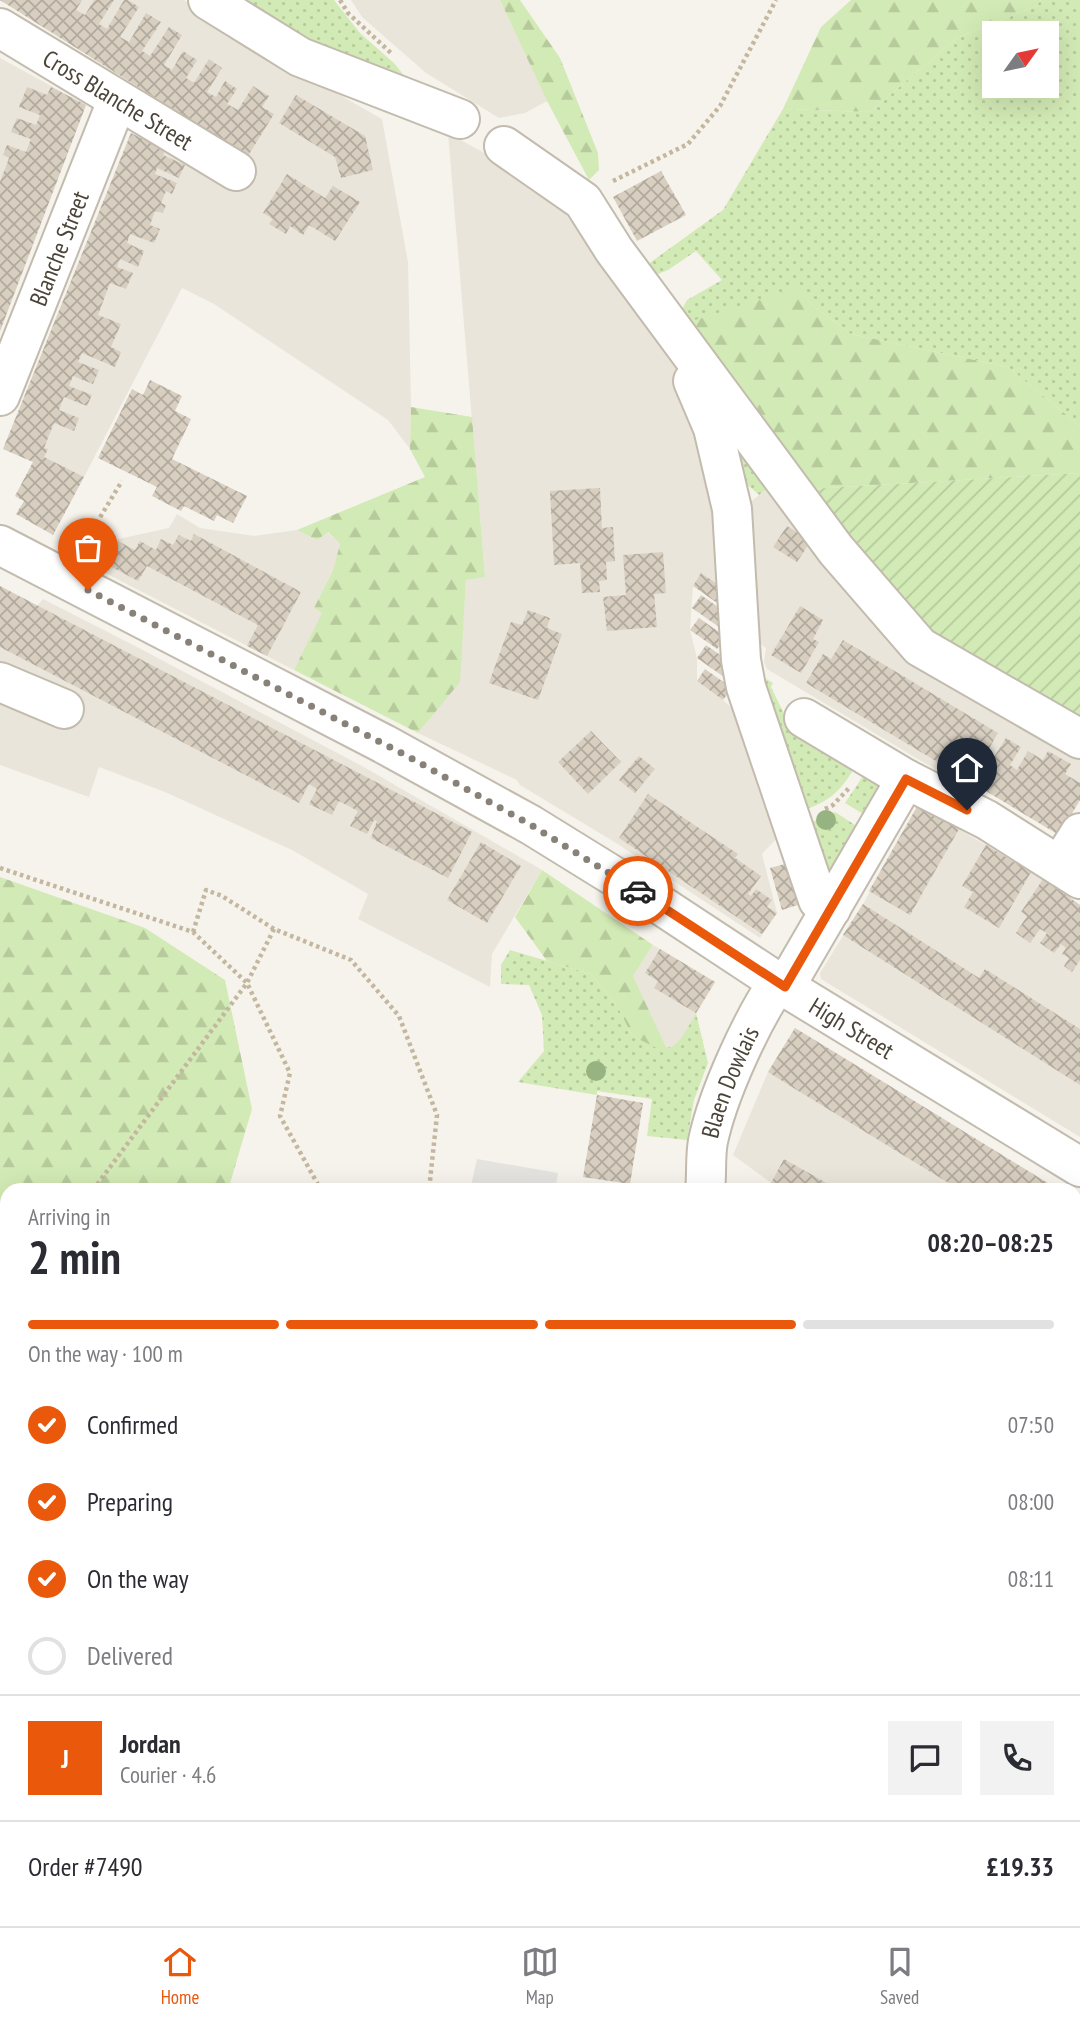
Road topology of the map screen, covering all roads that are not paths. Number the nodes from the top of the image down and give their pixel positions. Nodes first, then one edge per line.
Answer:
1 (208, 0) edge
2 (0, 28) edge
3 (117, 101) junction
4 (460, 119) dead end
5 (504, 146) dead end
6 (236, 171) dead end
7 (692, 355) junction
8 (0, 396) edge
9 (0, 545) edge
10 (0, 682) edge
11 (64, 709) dead end
12 (804, 719) dead end
13 (1080, 739) edge
14 (906, 779) junction
15 (1080, 833) edge
16 (1070, 872) edge
17 (831, 909) junction
18 (781, 984) junction
19 (1080, 1167) edge
20 (716, 1183) edge

1 - 4 street
2 - 3 street, Cross Blanche Street
3 - 6 street, Cross Blanche Street
3 - 8 street, Blanche Street
5 - 7 street
7 - 13 street
7 - 17 street
9 - 18 street, High Street
10 - 11 street
12 - 14 street
14 - 16 street
14 - 17 street, Blaen Dowlais
15 - 16 street
17 - 18 street, Blaen Dowlais
18 - 19 street, High Street
18 - 20 street, Blaen Dowlais

